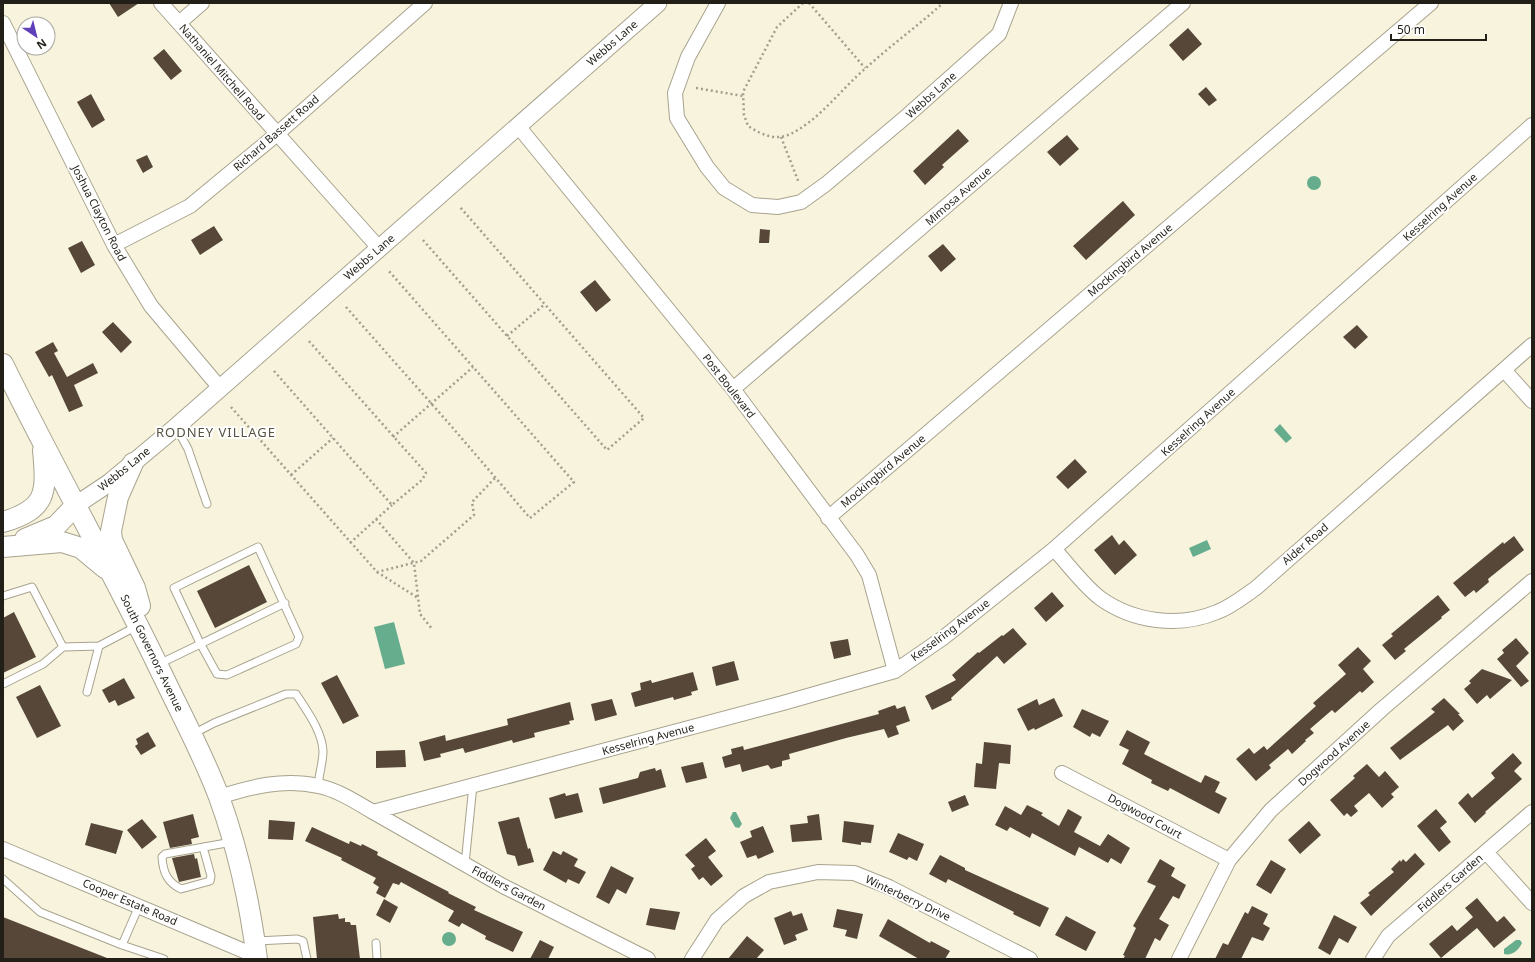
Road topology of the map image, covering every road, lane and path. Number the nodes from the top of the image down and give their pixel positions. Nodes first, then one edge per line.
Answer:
1 (161, 3) edge
2 (202, 3) edge
3 (426, 3) edge
4 (658, 3) edge
5 (718, 3) edge
6 (803, 3) edge
7 (809, 3) edge
8 (943, 3) edge
9 (1011, 3) edge
10 (1182, 3) edge
11 (1431, 3) edge
12 (3, 23) edge
13 (179, 23) junction
14 (865, 68) junction
15 (696, 88) dead end
16 (743, 96) junction
17 (1532, 125) edge
18 (518, 126) junction
19 (277, 134) junction
20 (781, 137) junction
21 (799, 183) dead end
22 (460, 207) dead end
23 (423, 240) dead end
24 (114, 245) junction
25 (379, 248) junction
26 (388, 270) dead end
27 (545, 304) junction
28 (346, 307) dead end
29 (507, 336) junction
30 (308, 340) dead end
31 (1532, 345) edge
32 (3, 364) edge
33 (473, 367) junction
34 (1504, 370) junction
35 (274, 371) dead end
36 (220, 388) junction
37 (733, 389) junction
38 (1532, 401) edge
39 (431, 404) junction
40 (231, 407) dead end
41 (176, 427) junction
42 (393, 437) junction
43 (333, 438) junction
44 (43, 444) junction
45 (133, 463) junction
46 (291, 475) junction
47 (496, 478) junction
48 (207, 504) dead end
49 (392, 505) junction
50 (76, 506) junction
51 (828, 518) junction
52 (376, 520) junction
53 (3, 522) edge
54 (3, 528) edge
55 (350, 543) junction
56 (3, 547) edge
57 (1054, 549) junction
58 (414, 563) junction
59 (377, 572) junction
60 (111, 573) junction
61 (1532, 581) edge
62 (3, 596) edge
63 (418, 598) junction
64 (284, 603) junction
65 (138, 625) junction
66 (433, 630) dead end
67 (200, 643) junction
68 (99, 646) junction
69 (63, 647) junction
70 (160, 669) junction
71 (895, 671) junction
72 (3, 684) edge
73 (88, 692) dead end
74 (192, 735) junction
75 (1062, 773) dead end
76 (473, 785) junction
77 (318, 786) junction
78 (219, 797) junction
79 (373, 812) junction
80 (1532, 812) edge
81 (232, 842) junction
82 (203, 847) junction
83 (3, 849) edge
84 (1486, 852) junction
85 (1229, 860) junction
86 (465, 864) junction
87 (3, 879) edge
88 (1532, 903) edge
89 (139, 906) junction
90 (376, 943) dead end
91 (122, 945) junction
92 (256, 952) edge
93 (164, 959) edge
94 (307, 959) edge
95 (377, 959) edge
96 (648, 959) edge
97 (692, 959) edge
98 (1030, 959) edge
99 (1179, 959) edge
100 (1373, 959) edge

1 - 13 street, Nathaniel Mitchell Road
2 - 13 street
3 - 19 street, Richard Bassett Road
4 - 18 street, Webbs Lane
5 - 9 street, Webbs Lane
6 - 16 path
7 - 14 path
8 - 14 path
10 - 37 street, Mimosa Avenue
11 - 51 street, Mockingbird Avenue
12 - 24 street, Joshua Clayton Road
13 - 19 street, Nathaniel Mitchell Road
14 - 20 path
15 - 16 path
16 - 20 path
17 - 57 street, Kesselring Avenue
18 - 25 street, Webbs Lane
18 - 37 street, Post Boulevard
19 - 24 street, Richard Bassett Road
19 - 25 street, Nathaniel Mitchell Road
20 - 21 path
22 - 27 path
23 - 29 path
24 - 36 street, Joshua Clayton Road
25 - 36 street, Webbs Lane
26 - 33 path
27 - 29 path
27 - 29 path
28 - 39 path
30 - 42 path
31 - 34 street, Alder Road
32 - 44 main road, South Governors Avenue
33 - 39 path
33 - 47 path
34 - 38 street
34 - 57 street, Alder Road
35 - 43 path
36 - 41 street, Webbs Lane
37 - 51 street, Post Boulevard
39 - 42 path
39 - 47 path
40 - 46 path
41 - 45 street, Webbs Lane
41 - 48 lane
42 - 49 path
43 - 46 path
43 - 49 path
44 - 50 main road, South Governors Avenue
44 - 53 main road
45 - 50 street, Webbs Lane
45 - 70 main road
46 - 55 path
47 - 58 path
49 - 52 path
50 - 54 main road, Webbs Lane
50 - 56 main road, Webbs Lane
50 - 60 main road, South Governors Avenue
51 - 71 street, Post Boulevard
52 - 55 path
52 - 58 path
55 - 59 path
56 - 60 main road
57 - 71 street, Kesselring Avenue
58 - 59 path
58 - 63 path
59 - 63 path
60 - 65 main road, South Governors Avenue
61 - 85 street, Dogwood Avenue
62 - 69 lane
63 - 66 path
64 - 67 lane
64 - 67 lane
64 - 67 lane
65 - 68 lane
65 - 70 main road, South Governors Avenue
67 - 70 lane
68 - 69 lane
68 - 73 lane
69 - 72 lane
70 - 74 main road, South Governors Avenue
71 - 76 street, Kesselring Avenue
74 - 77 lane
74 - 78 main road, South Governors Avenue
75 - 85 street, Dogwood Court
76 - 79 street, Kesselring Avenue
76 - 86 lane
77 - 78 street
77 - 79 street
78 - 81 main road, South Governors Avenue
79 - 86 street, Fiddlers Garden
80 - 84 street, Fiddlers Garden
81 - 82 lane
81 - 92 main road, South Governors Avenue
82 - 82 lane
83 - 89 street, Cooper Estate Road
84 - 88 street
84 - 100 street, Fiddlers Garden
85 - 99 street, Dogwood Avenue
86 - 96 street, Fiddlers Garden
87 - 91 lane
89 - 91 lane
89 - 92 street, Cooper Estate Road
90 - 95 lane
91 - 93 lane
92 - 94 lane
97 - 98 street, Winterberry Drive

